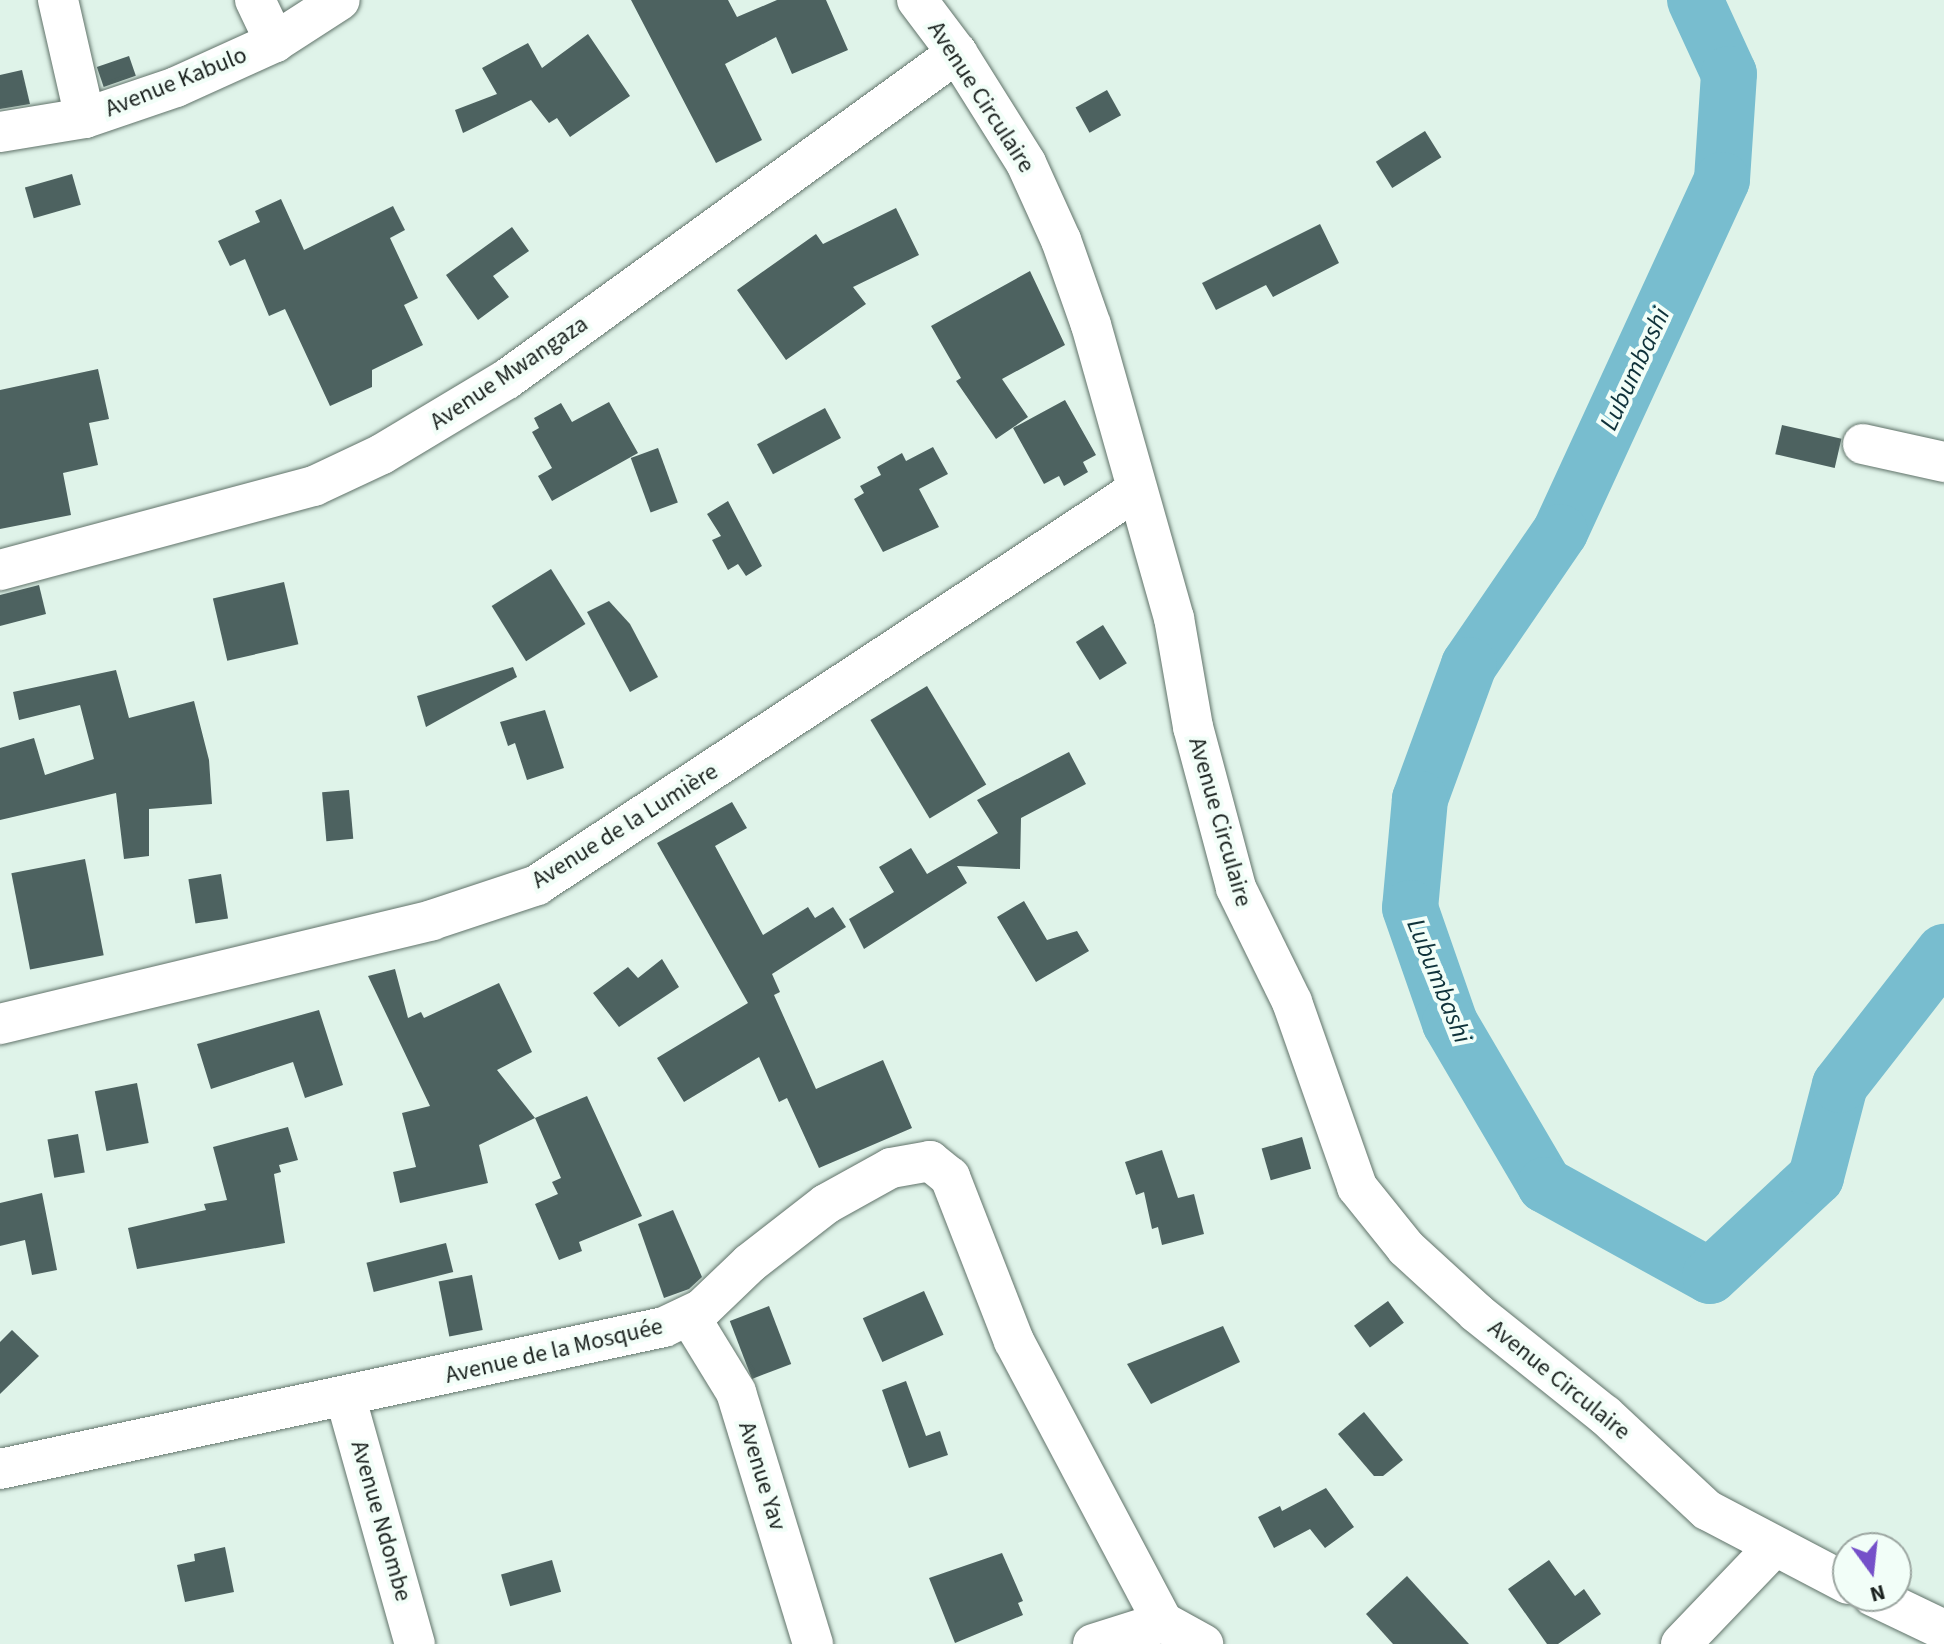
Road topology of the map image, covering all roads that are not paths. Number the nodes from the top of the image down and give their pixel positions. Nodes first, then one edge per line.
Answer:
1 (58, 0) edge
2 (255, 0) edge
3 (340, 0) edge
4 (917, 0) edge
5 (275, 42) junction
6 (957, 53) junction
7 (85, 118) junction
8 (0, 132) edge
9 (1863, 444) dead end
10 (1944, 462) edge
11 (1137, 490) junction
12 (0, 570) edge
13 (0, 1024) edge
14 (690, 1317) junction
15 (346, 1399) junction
16 (0, 1469) edge
17 (1773, 1548) junction
18 (1832, 1576) edge
19 (1906, 1612) edge
20 (1163, 1622) junction
21 (1944, 1630) edge
22 (415, 1644) edge
23 (813, 1644) edge
24 (1093, 1644) edge
25 (1203, 1644) edge
26 (1681, 1644) edge

1 - 7 street
2 - 5 street
3 - 5 street, Avenue Kabulo
4 - 6 street, Avenue Circulaire
5 - 7 street, Avenue Kabulo
6 - 11 street, Avenue Circulaire
6 - 12 street, Avenue Mwangaza
7 - 8 street, Avenue Kabulo
9 - 10 street
11 - 13 street, Avenue de la Lumière
11 - 17 street, Avenue Circulaire
14 - 15 street, Avenue de la Mosquée
14 - 20 street, Avenue de la Mosquée
14 - 23 street, Avenue Yav
15 - 16 street, Avenue de la Mosquée
15 - 22 street, Avenue Ndombe
17 - 18 street, Avenue Circulaire
17 - 26 street
19 - 21 street
20 - 24 street
20 - 25 street

